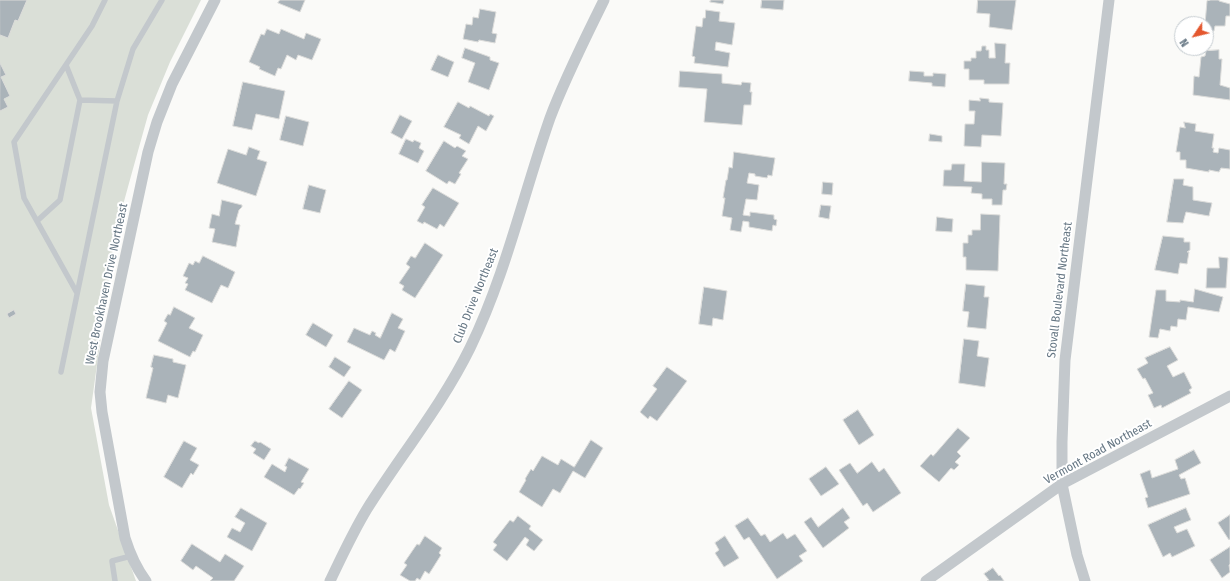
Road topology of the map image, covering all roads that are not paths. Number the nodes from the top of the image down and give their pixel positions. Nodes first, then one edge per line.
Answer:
1 (105, 0) edge
2 (162, 0) edge
3 (214, 0) edge
4 (604, 0) edge
5 (1109, 0) edge
6 (66, 65) junction
7 (80, 100) junction
8 (117, 101) junction
9 (37, 221) junction
10 (77, 293) junction
11 (61, 372) dead end
12 (1230, 396) edge
13 (1062, 484) junction
14 (131, 556) junction
15 (115, 581) edge
16 (146, 581) edge
17 (330, 581) edge
18 (926, 581) edge
19 (1086, 581) edge

1 - 6 lane
2 - 8 lane
3 - 14 street, West Brookhaven Drive Northeast
4 - 17 street, Club Drive Northeast
5 - 13 street, Stovall Boulevard Northeast
6 - 7 lane
6 - 9 lane
7 - 8 lane
7 - 9 lane
8 - 10 lane
9 - 10 lane
10 - 11 lane
12 - 13 street, Vermont Road Northeast
13 - 18 street, Vermont Road Northeast
13 - 19 street, Stovall Boulevard Northeast
14 - 15 lane
14 - 16 street, West Brookhaven Drive Northeast

